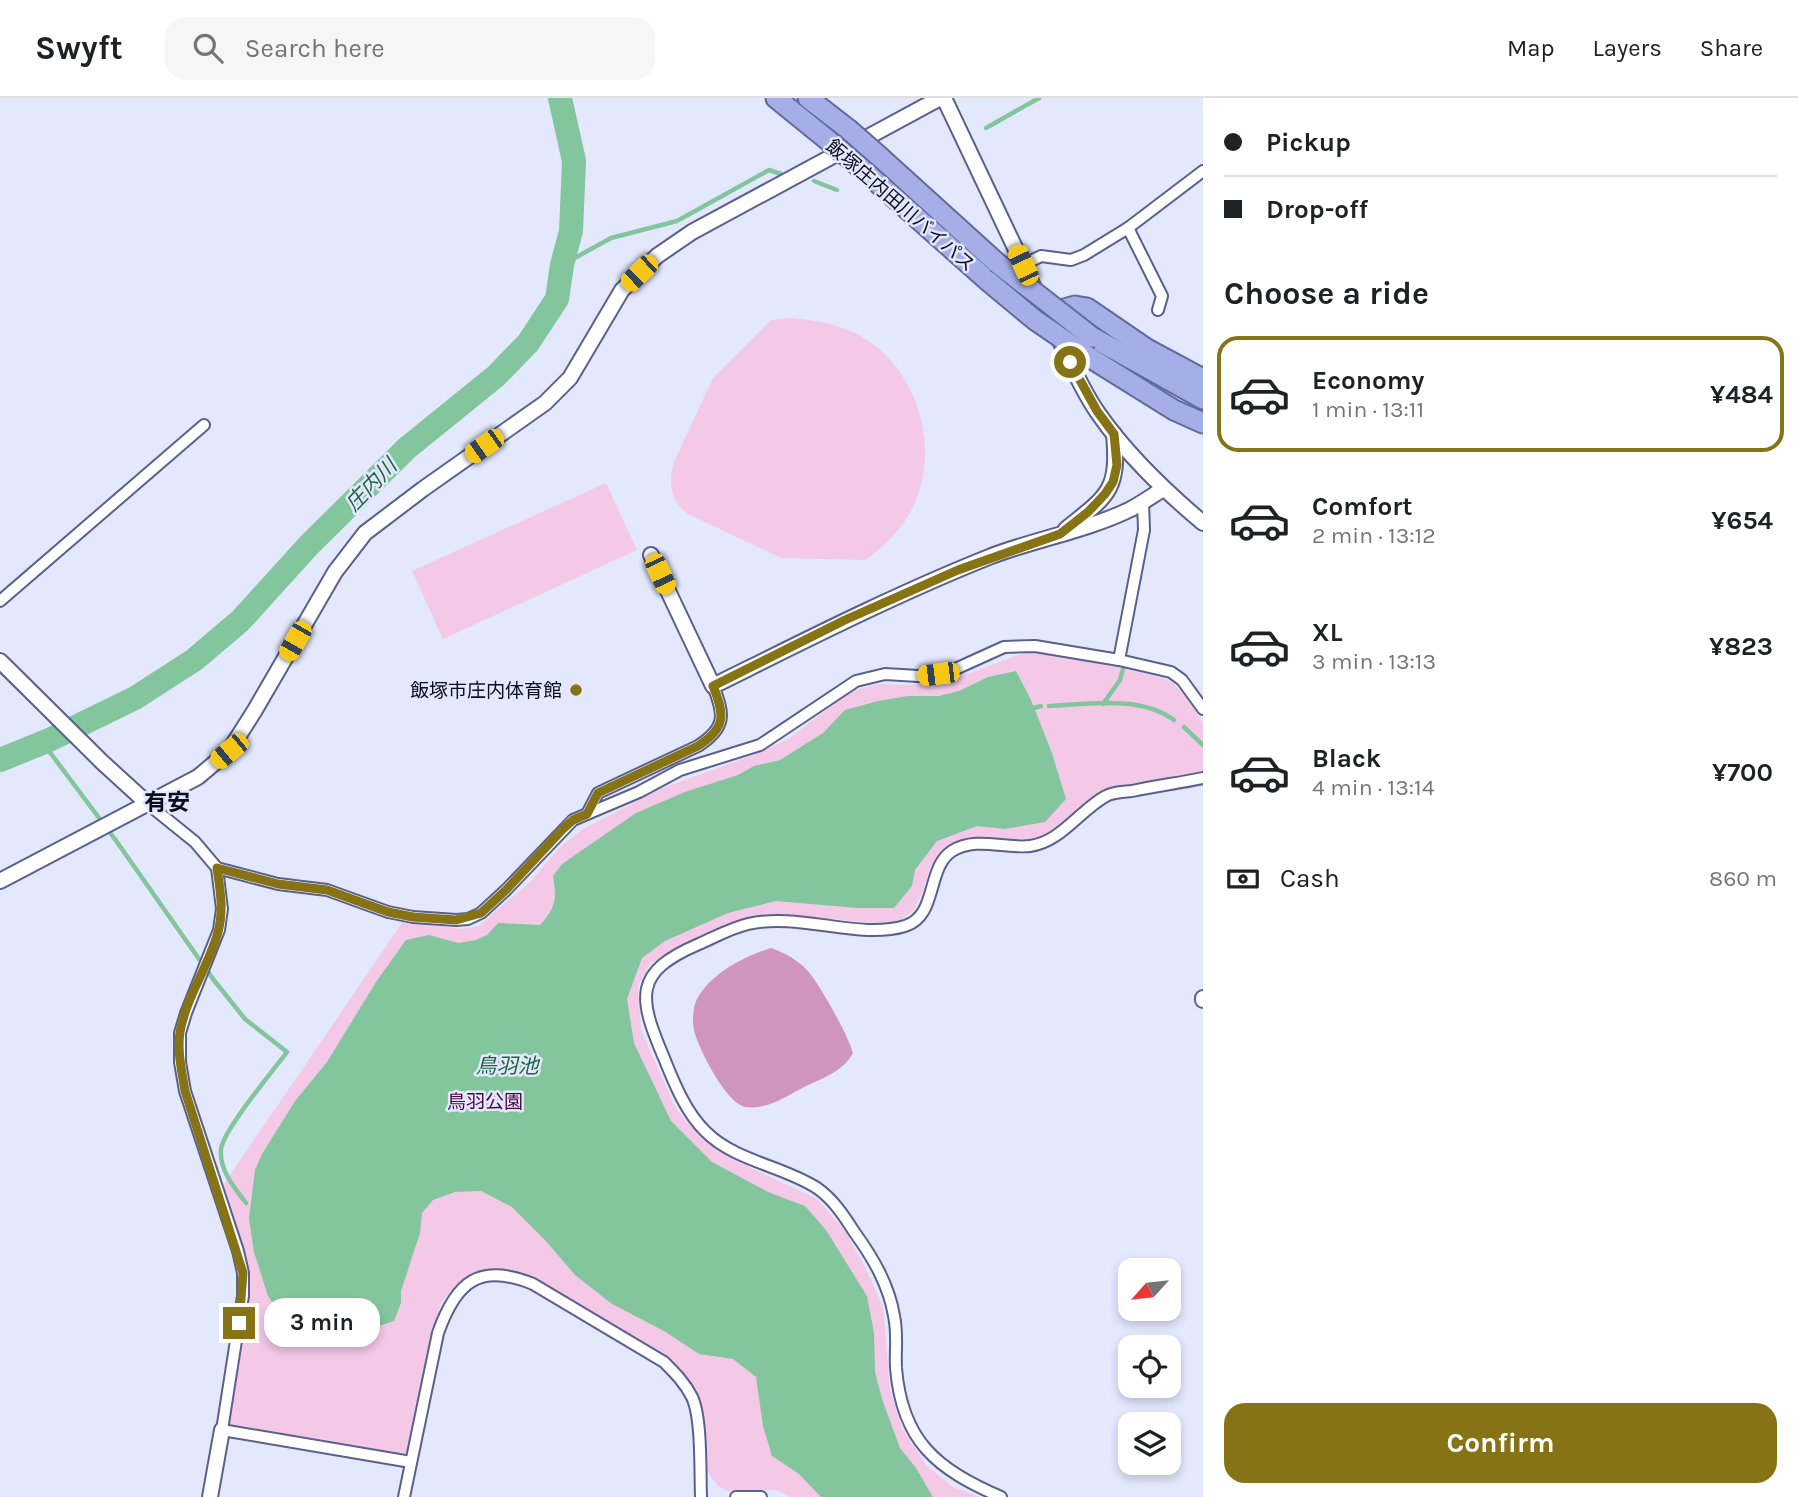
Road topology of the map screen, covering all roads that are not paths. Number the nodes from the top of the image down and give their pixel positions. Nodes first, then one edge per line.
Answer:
1 (767, 98) edge
2 (776, 98) edge
3 (808, 98) edge
4 (818, 98) edge
5 (942, 98) edge
6 (844, 126) junction
7 (812, 127) junction
8 (1203, 171) edge
9 (1128, 229) junction
10 (1023, 265) junction
11 (1158, 310) dead end
12 (1047, 314) junction
13 (1203, 379) edge
14 (1203, 399) edge
15 (1203, 423) edge
16 (204, 425) dead end
17 (1114, 434) junction
18 (1163, 489) junction
19 (1143, 501) junction
20 (1203, 523) edge
21 (1060, 534) junction
22 (651, 555) dead end
23 (0, 601) edge
24 (1119, 660) junction
25 (0, 661) edge
26 (713, 686) junction
27 (1203, 709) edge
28 (1203, 778) edge
29 (148, 804) junction
30 (587, 814) junction
31 (217, 868) junction
32 (0, 881) edge
33 (222, 1430) junction
34 (411, 1462) junction
35 (210, 1497) edge
36 (404, 1497) edge
37 (701, 1497) edge
38 (736, 1497) edge
39 (761, 1497) edge
40 (1001, 1497) edge

1 - 7 highway
2 - 7 highway, 飯塚庄内田川バイパス
3 - 6 highway, 飯塚庄内田川バイパス
4 - 6 highway
5 - 10 street
5 - 29 street
6 - 14 highway, 飯塚庄内田川バイパス, bridge
7 - 15 highway, 飯塚庄内田川バイパス, bridge
8 - 9 street
9 - 10 street
9 - 11 street
10 - 12 street
12 - 13 highway
12 - 17 street
16 - 23 street
17 - 18 street
17 - 21 street
18 - 19 street
18 - 20 street
19 - 21 street
19 - 24 street
21 - 26 street
22 - 26 street
24 - 27 street
24 - 30 street
25 - 29 street
26 - 30 street
28 - 40 street
29 - 31 street
29 - 32 street
30 - 31 street
31 - 33 street
33 - 34 street
33 - 35 street
34 - 36 street
34 - 37 street
38 - 39 street

